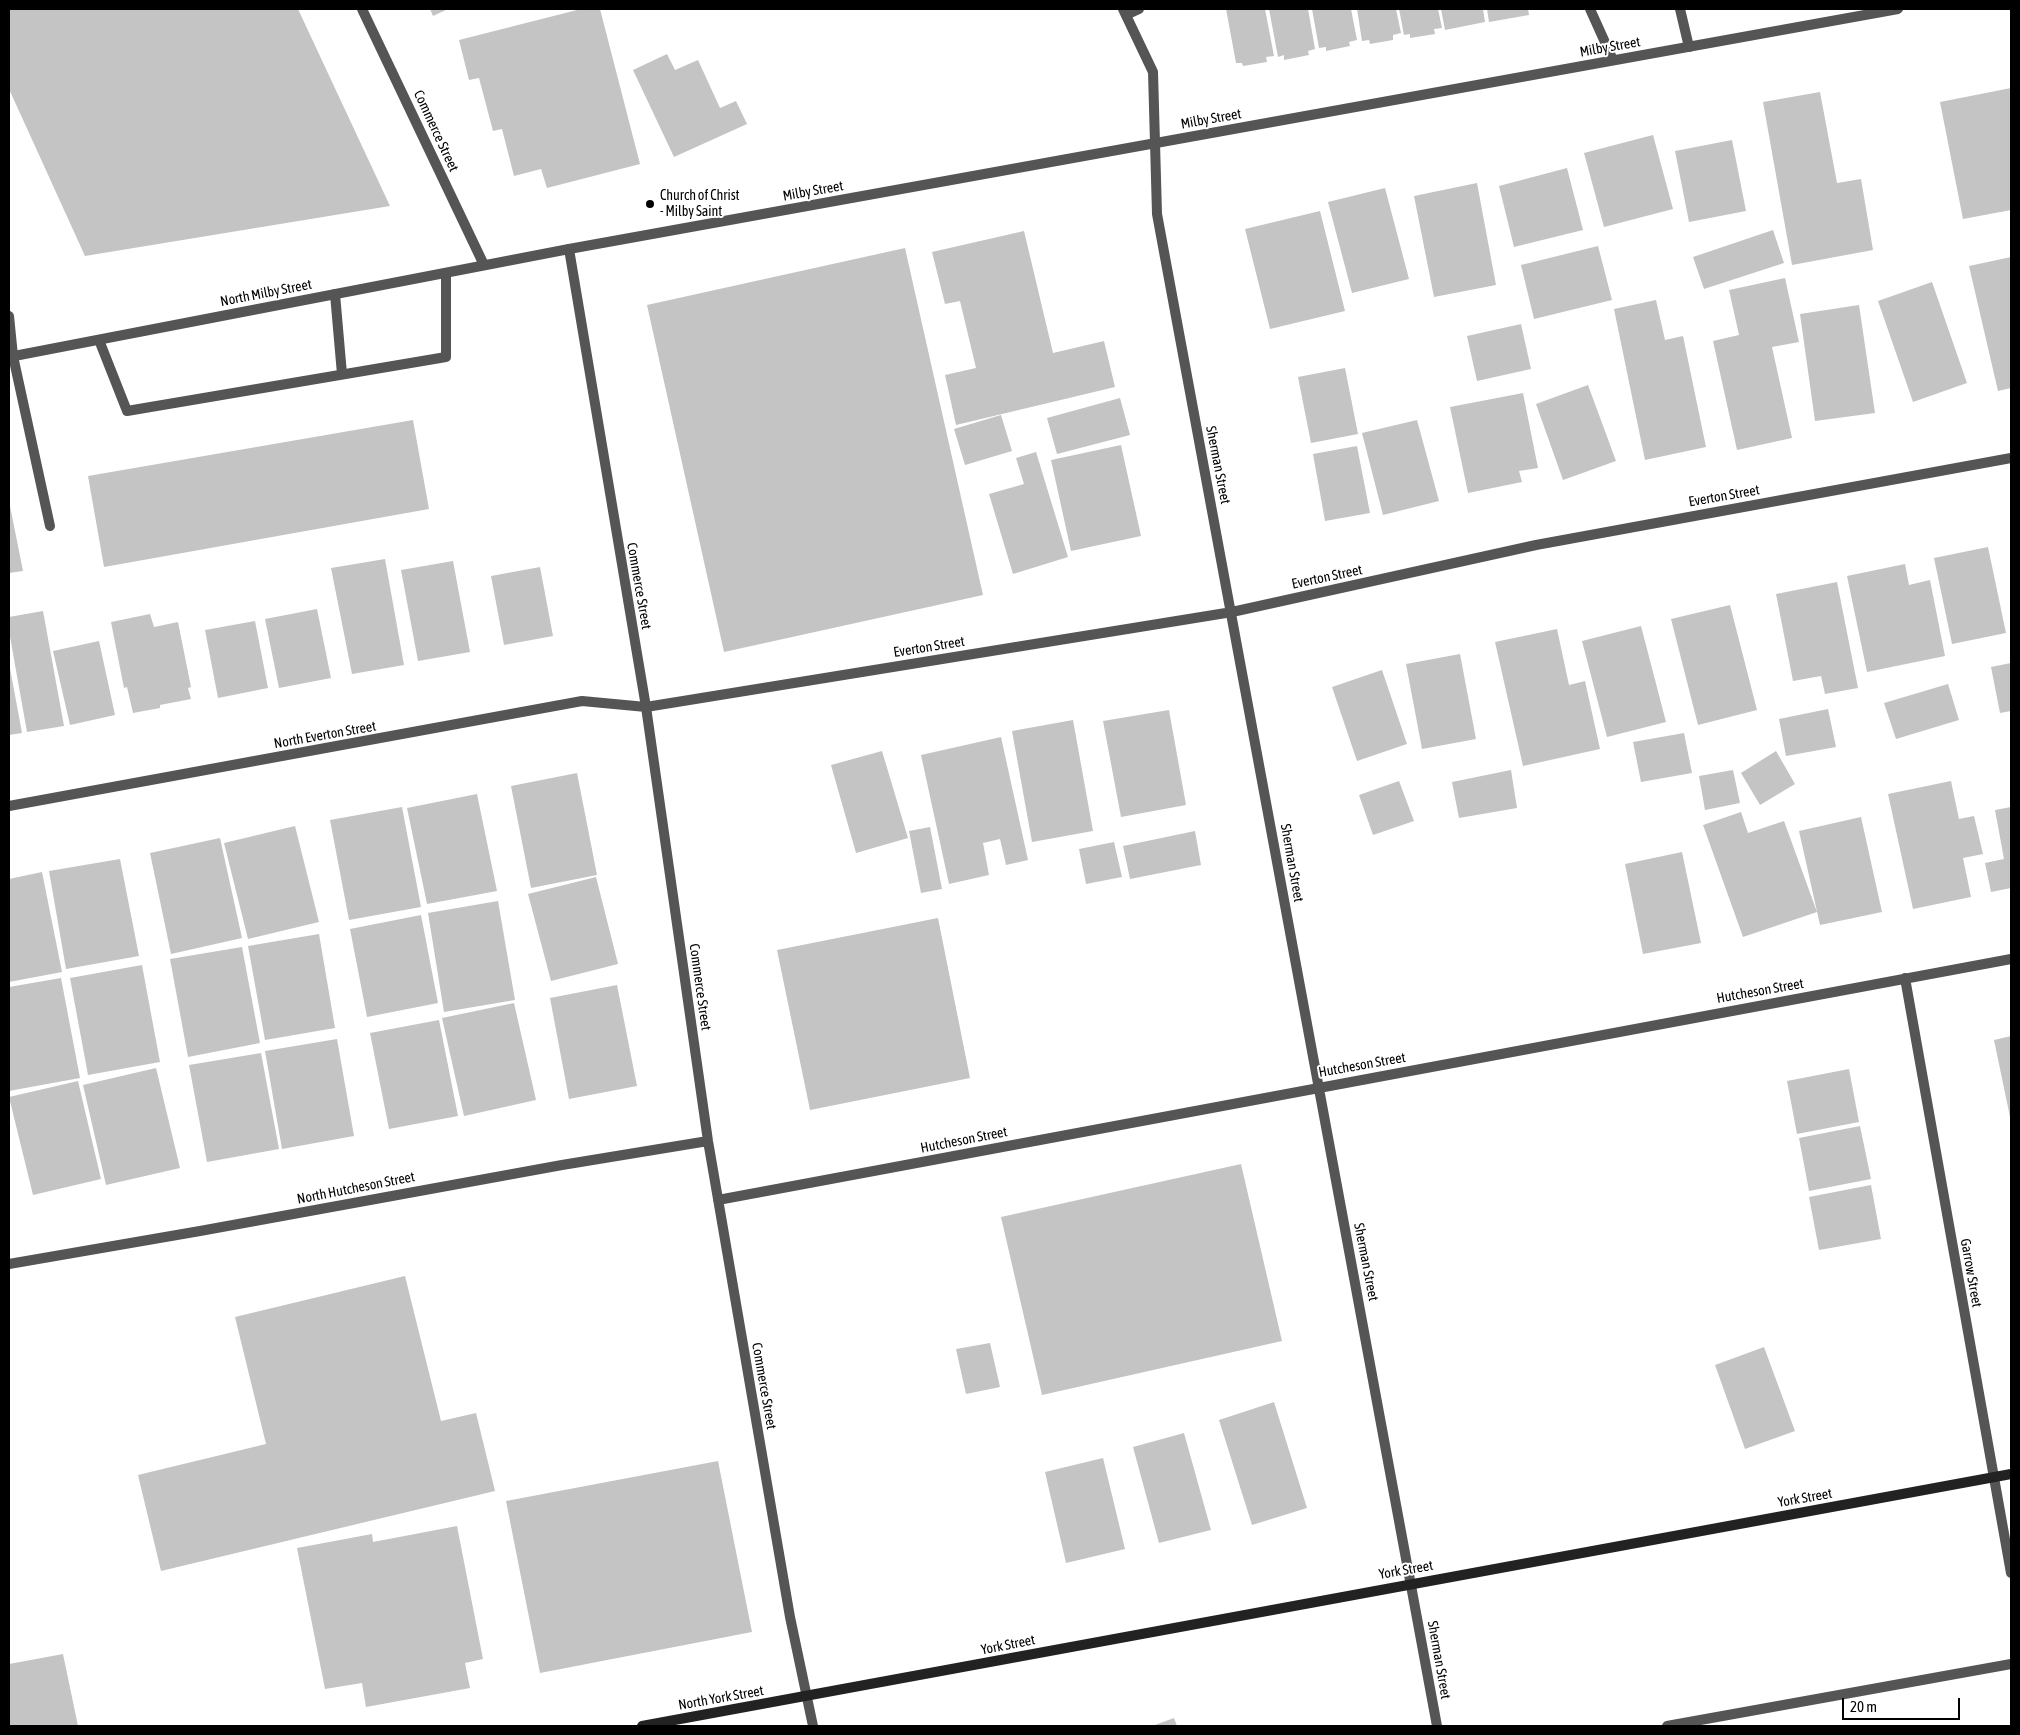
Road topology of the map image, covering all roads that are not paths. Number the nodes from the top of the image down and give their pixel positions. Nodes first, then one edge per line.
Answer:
1 (362, 9) edge
2 (1139, 9) edge
3 (1590, 9) edge
4 (1680, 9) edge
5 (1898, 9) edge
6 (1124, 12) edge
7 (1689, 47) junction
8 (1613, 60) junction
9 (1155, 143) junction
10 (568, 249) junction
11 (529, 257) joint
12 (484, 265) junction
13 (446, 273) junction
14 (336, 294) junction
15 (9, 316) edge
16 (99, 340) junction
17 (11, 356) edge
18 (342, 374) junction
19 (2011, 458) edge
20 (50, 526) dead end
21 (1232, 612) junction
22 (646, 707) junction
23 (9, 806) edge
24 (2011, 959) edge
25 (1905, 978) junction
26 (1319, 1087) junction
27 (708, 1141) junction
28 (718, 1200) junction
29 (9, 1264) edge
30 (2011, 1474) edge
31 (1993, 1477) junction
32 (2011, 1573) edge
33 (1412, 1583) junction
34 (2011, 1664) edge
35 (806, 1697) junction
36 (642, 1726) edge
37 (813, 1726) edge
38 (1438, 1726) edge
39 (1667, 1726) edge

1 - 12 street, Commerce Street
2 - 6 street
3 - 8 street
4 - 7 street
5 - 7 street, Milby Street
6 - 9 street, Sherman Street
7 - 8 street, Milby Street
8 - 9 street, Milby Street
9 - 10 street, Milby Street
9 - 21 street, Sherman Street
10 - 11 street, Milby Street
10 - 22 street, Commerce Street
11 - 12 street, North Milby Street
12 - 13 street, North Milby Street
13 - 14 street, North Milby Street
13 - 18 street
14 - 16 street, North Milby Street
14 - 18 street
15 - 17 street
16 - 17 street, North Milby Street
16 - 18 street
17 - 20 street
19 - 21 street, Everton Street
21 - 22 street, Everton Street
21 - 26 street, Sherman Street
22 - 23 street, North Everton Street
22 - 27 street, Commerce Street
24 - 25 street, Hutcheson Street
25 - 26 street, Hutcheson Street
25 - 31 street, Garrow Street
26 - 28 street, Hutcheson Street
26 - 33 street, Sherman Street
27 - 28 street, Commerce Street
27 - 29 street, North Hutcheson Street
28 - 35 street, Commerce Street
30 - 31 main road, York Street
31 - 32 street, Garrow Street
31 - 33 main road, York Street
33 - 35 main road, York Street
33 - 38 street, Sherman Street
34 - 39 street
35 - 36 main road, North York Street
35 - 37 street, Commerce Street

